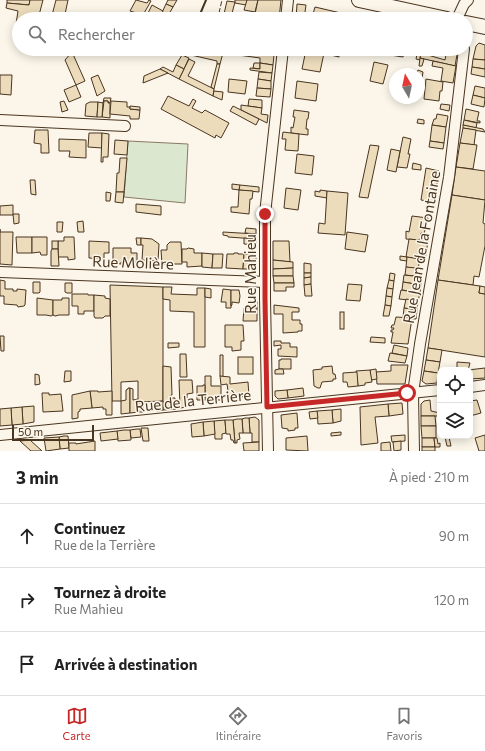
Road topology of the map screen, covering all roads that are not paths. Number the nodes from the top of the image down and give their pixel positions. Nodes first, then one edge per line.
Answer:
1 (288, 0) edge
2 (359, 0) edge
3 (468, 0) edge
4 (287, 12) edge
5 (415, 12) edge
6 (464, 12) edge
7 (473, 26) edge
8 (485, 27) edge
9 (282, 56) edge
10 (463, 56) edge
11 (0, 120) edge
12 (125, 126) dead end
13 (0, 272) edge
14 (264, 282) junction
15 (485, 386) edge
16 (473, 387) edge
17 (437, 390) edge
18 (413, 393) junction
19 (267, 407) junction
20 (0, 435) edge
21 (268, 451) edge
22 (414, 451) edge

1 - 4 street
2 - 5 main road
3 - 6 street
7 - 8 main road
9 - 14 street, Rue Mahieu
10 - 18 street, Rue Jean de la Fontaine
11 - 12 street
13 - 14 street, Rue Molière
14 - 19 street, Rue Mahieu
15 - 16 street
17 - 18 street, Rue de la Terrière
18 - 19 street, Rue de la Terrière
18 - 22 street, Rue Jean de la Fontaine
19 - 20 street, Rue de la Terrière
19 - 21 street, Rue Mahieu

